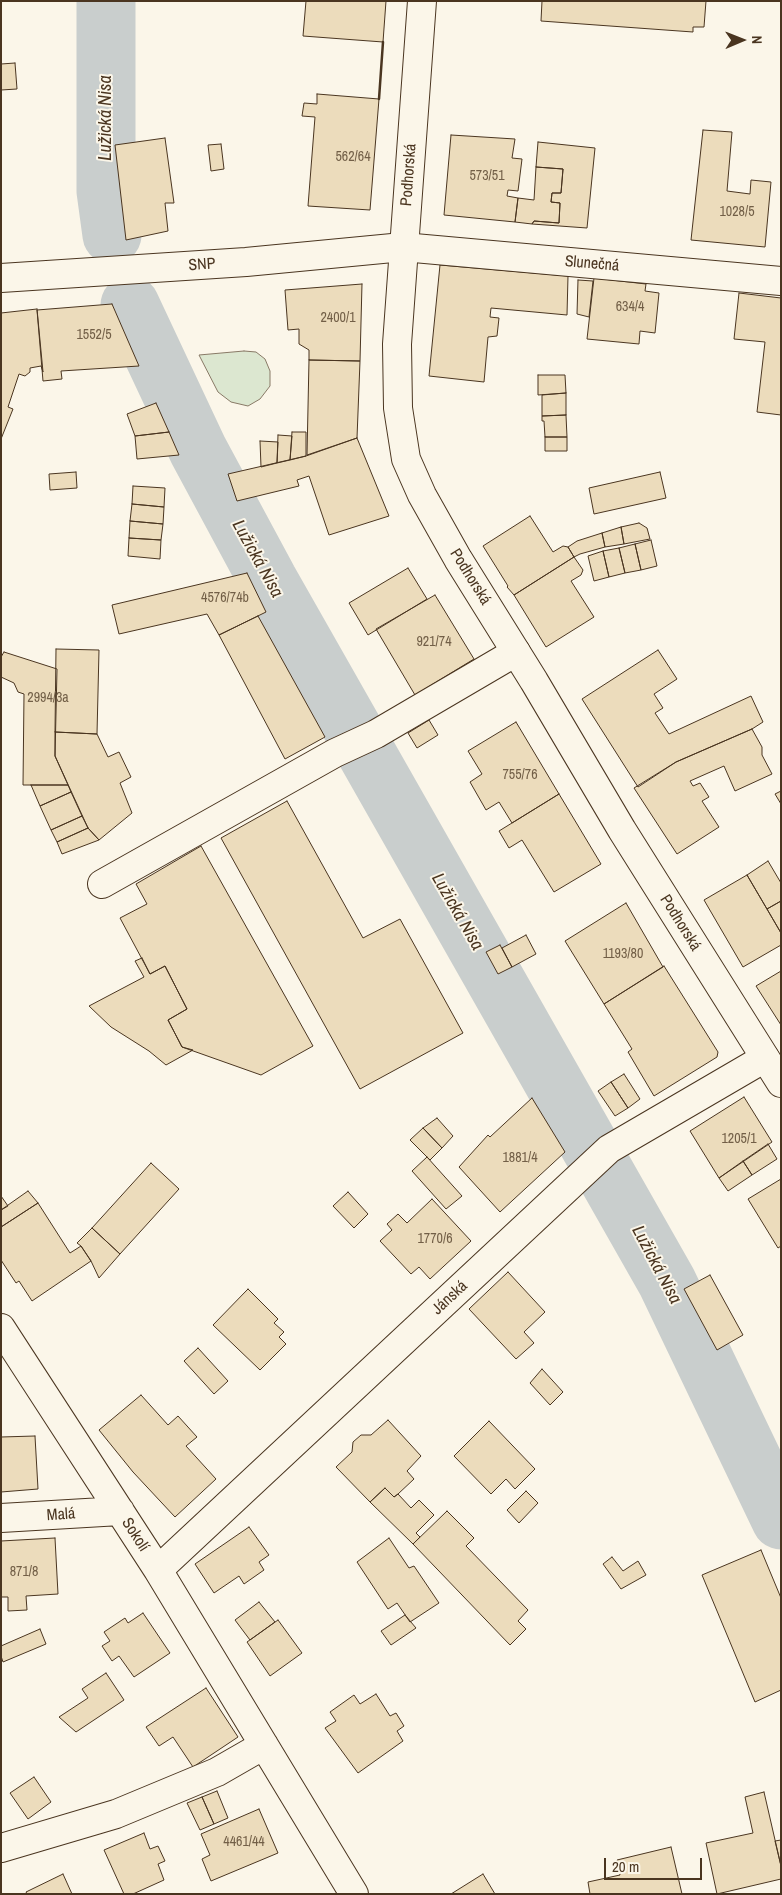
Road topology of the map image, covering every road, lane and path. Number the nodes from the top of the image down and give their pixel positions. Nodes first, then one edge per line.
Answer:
1 (422, 1) edge
2 (403, 247) junction
3 (1, 278) edge
4 (781, 281) edge
5 (516, 652) junction
6 (102, 884) dead end
7 (766, 1058) junction
8 (781, 1083) edge
9 (1, 1328) edge
10 (120, 1511) junction
11 (1, 1518) edge
12 (158, 1570) junction
13 (264, 1745) junction
14 (1, 1848) edge
15 (354, 1894) edge

1 - 2 street, Podhorská
2 - 3 street, SNP
2 - 4 street, Slunečná
2 - 5 street, Podhorská
5 - 6 street
5 - 7 street, Podhorská
7 - 8 street, Podhorská
7 - 12 street, Jánská
9 - 10 street, Sokolí
10 - 11 street, Malá
10 - 12 street, Sokolí
12 - 13 street, Sokolí
13 - 14 street
13 - 15 street, Sokolí

